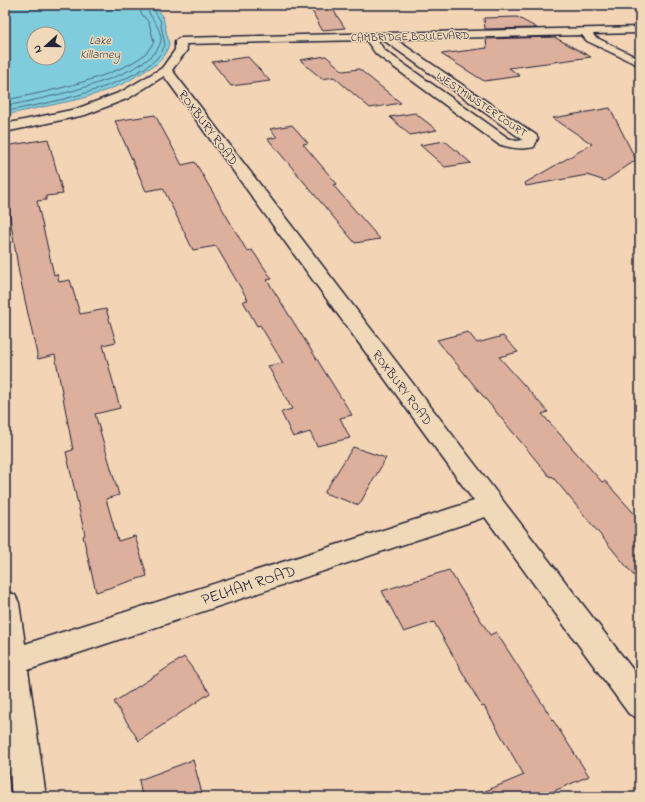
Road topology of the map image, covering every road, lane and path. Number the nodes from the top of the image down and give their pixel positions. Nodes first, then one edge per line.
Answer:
1 (640, 30) edge
2 (591, 34) junction
3 (384, 36) junction
4 (640, 37) edge
5 (372, 41) junction
6 (395, 44) junction
7 (640, 63) edge
8 (166, 70) junction
9 (5, 128) edge
10 (491, 505) junction
11 (5, 603) edge
12 (9, 662) edge
13 (640, 704) edge
14 (29, 797) edge

1 - 2 street, CAMBRIDGE BOULEVARD
2 - 3 street, CAMBRIDGE BOULEVARD
2 - 4 street, CAMBRIDGE BOULEVARD
2 - 6 street, CAMBRIDGE BOULEVARD
2 - 7 street
3 - 5 street, CAMBRIDGE BOULEVARD
3 - 6 street, WESTMINSTER COURT
5 - 6 street, CAMBRIDGE BOULEVARD
5 - 6 street, WESTMINSTER COURT
5 - 8 street, CAMBRIDGE BOULEVARD
8 - 9 street
8 - 10 street, ROXBURY ROAD
10 - 12 street, PELHAM ROAD
10 - 13 street, ROXBURY ROAD
11 - 12 street
12 - 14 street

